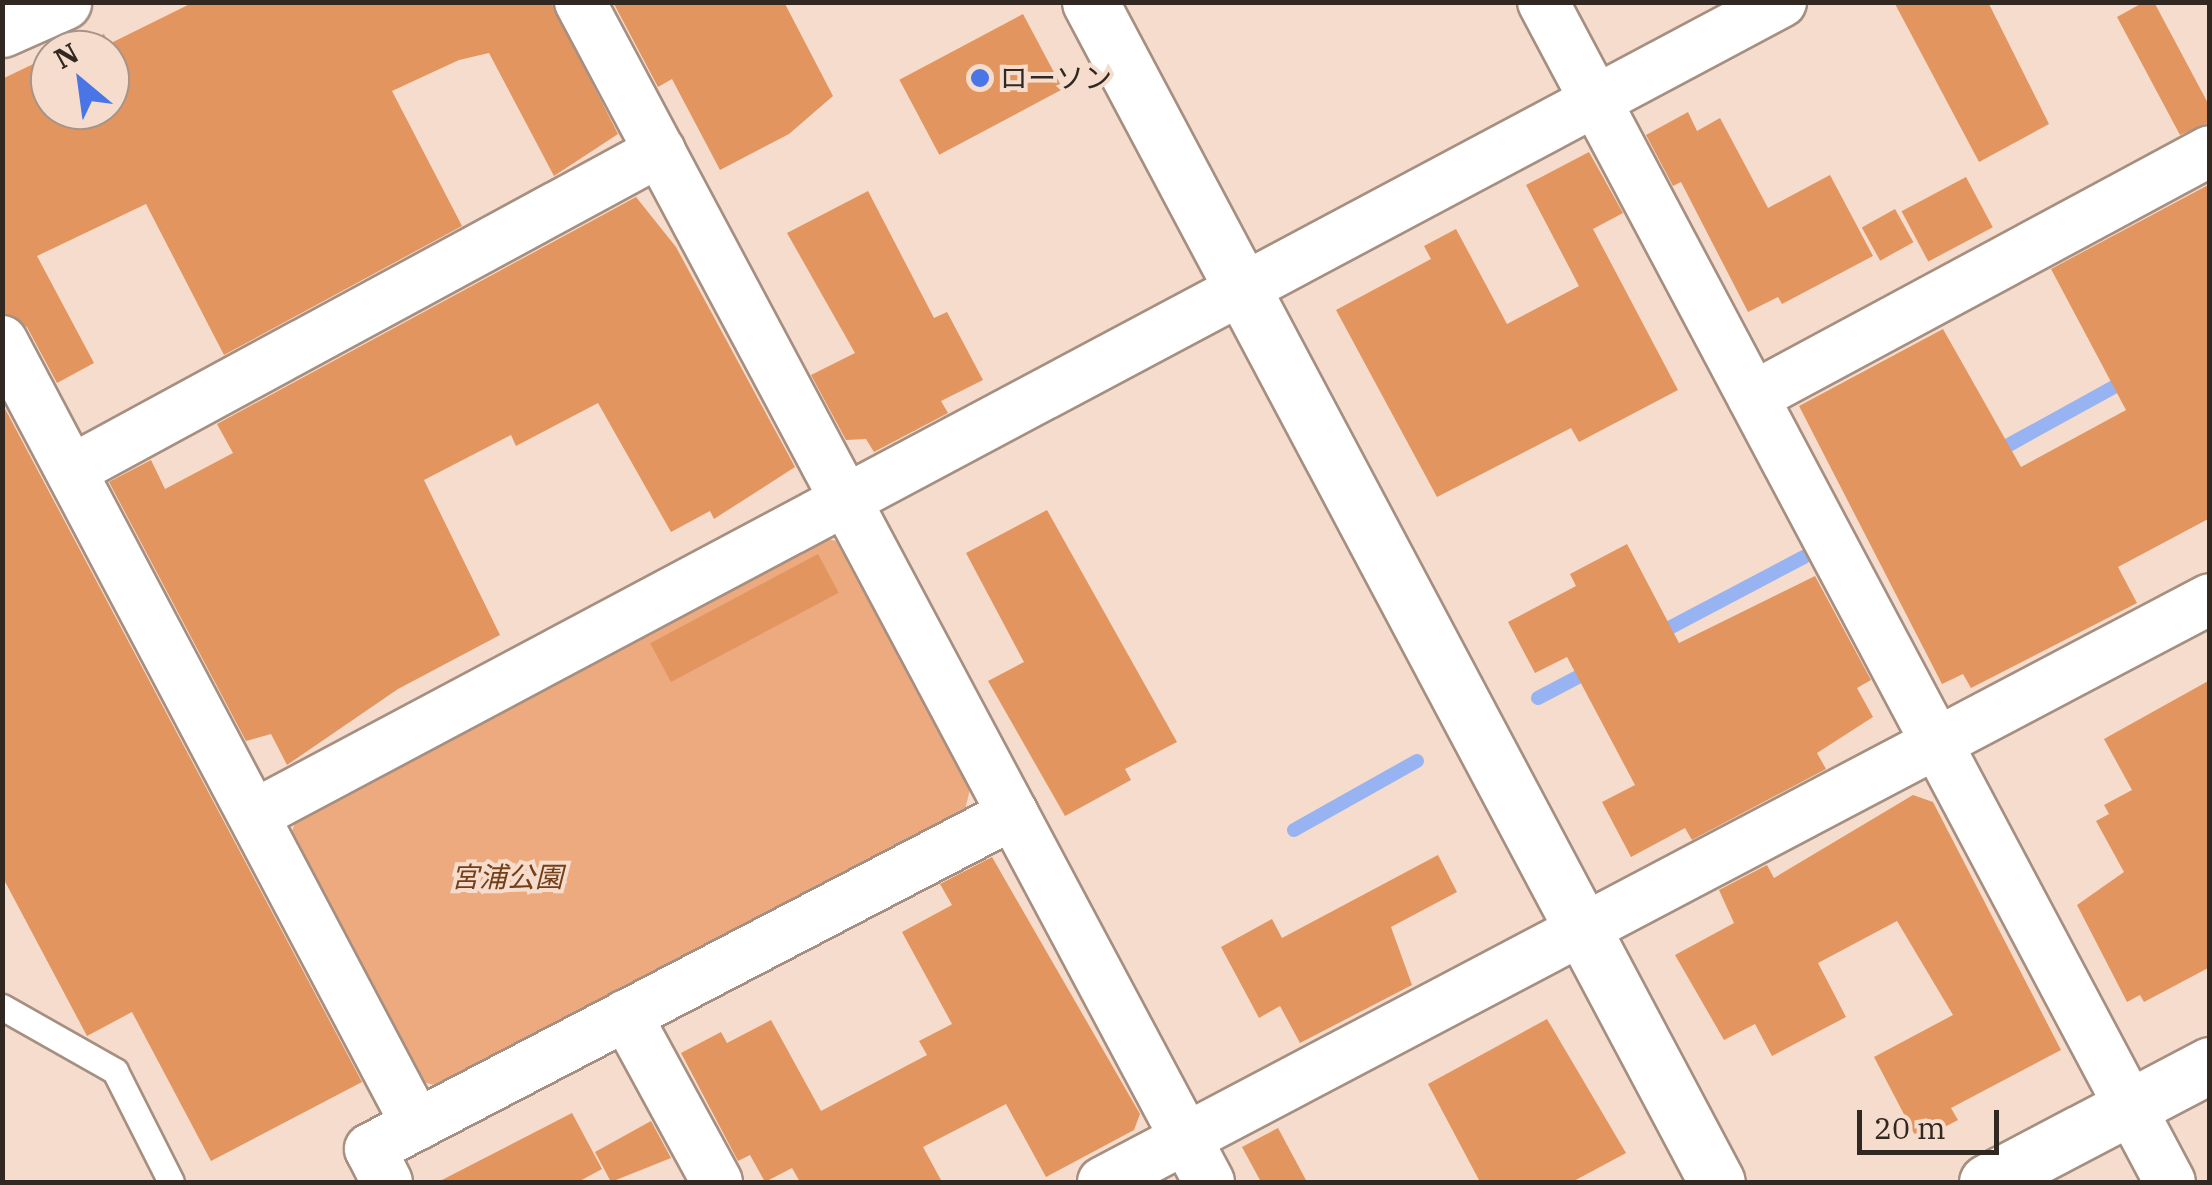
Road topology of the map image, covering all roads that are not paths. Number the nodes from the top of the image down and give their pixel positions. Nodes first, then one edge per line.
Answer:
1 (62, 2) edge
2 (580, 2) edge
3 (1090, 2) edge
4 (1543, 2) edge
5 (1780, 2) edge
6 (2, 29) edge
7 (1595, 100) junction
8 (660, 151) junction
9 (2210, 151) edge
10 (1241, 287) junction
11 (2, 340) edge
12 (1753, 398) junction
13 (72, 470) junction
14 (845, 498) junction
15 (2210, 599) edge
16 (1938, 744) junction
17 (1013, 814) junction
18 (254, 815) junction
19 (1582, 929) junction
20 (2, 1007) edge
21 (626, 1016) junction
22 (2210, 1065) edge
23 (2130, 1107) junction
24 (417, 1126) junction
25 (1186, 1139) junction
26 (171, 1182) edge
27 (388, 1182) edge
28 (717, 1182) edge
29 (1103, 1182) edge
30 (1209, 1182) edge
31 (1717, 1182) edge
32 (1986, 1182) edge
33 (2170, 1182) edge

1 - 6 street
2 - 8 street
3 - 10 street
4 - 7 street
5 - 7 street
7 - 10 street
7 - 12 street
8 - 13 street
8 - 14 street
9 - 12 street
10 - 14 street
10 - 19 street
11 - 13 street
12 - 16 street
13 - 18 street
14 - 17 street
14 - 18 street
15 - 16 street
16 - 19 street
16 - 23 street
17 - 21 street
17 - 25 street
18 - 24 street
19 - 25 street
19 - 31 street
20 - 26 lane
21 - 24 street
21 - 28 street
22 - 23 street
23 - 32 street
23 - 33 street
24 - 27 street
25 - 29 street
25 - 30 street

